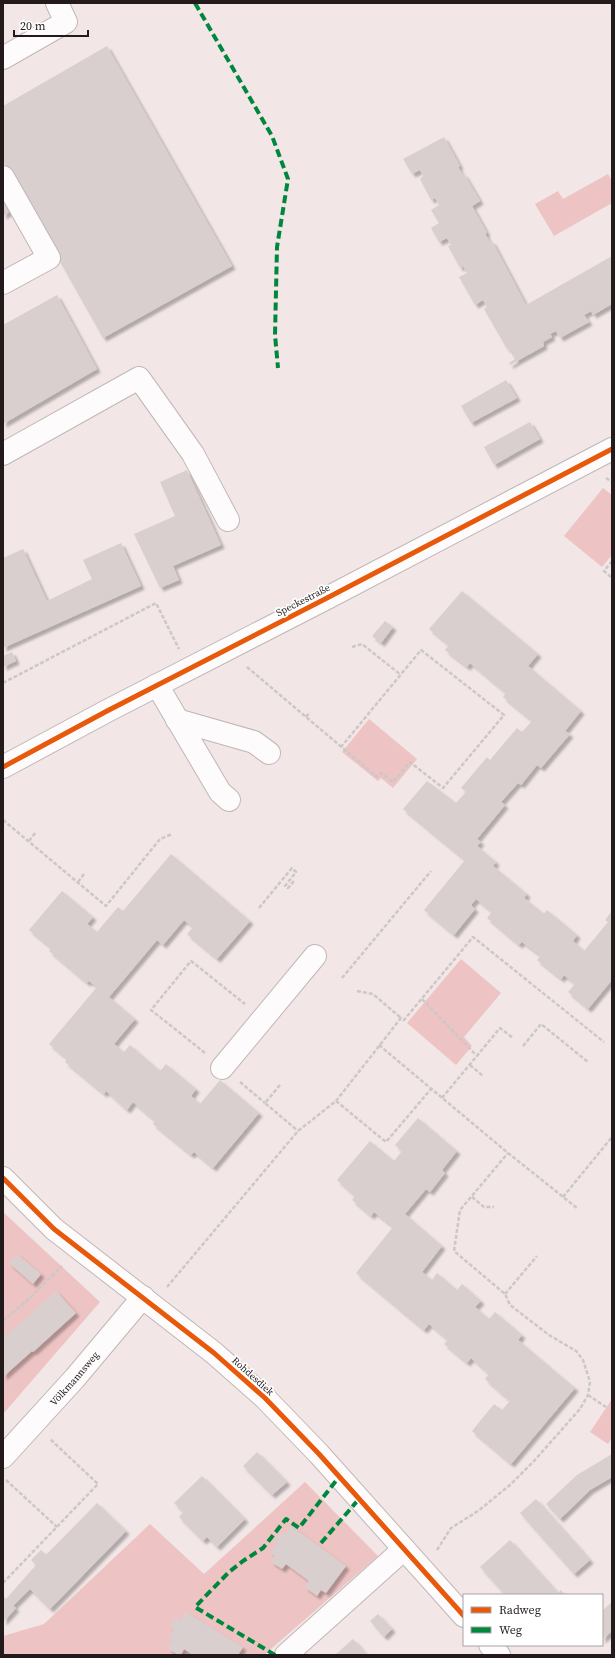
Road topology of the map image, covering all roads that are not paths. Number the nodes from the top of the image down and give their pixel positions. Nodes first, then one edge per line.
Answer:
1 (57, 3) edge
2 (3, 58) edge
3 (3, 177) edge
4 (3, 283) edge
5 (612, 449) edge
6 (3, 454) edge
7 (228, 520) dead end
8 (157, 685) junction
9 (177, 720) junction
10 (269, 753) dead end
11 (3, 767) edge
12 (229, 800) dead end
13 (315, 956) dead end
14 (222, 1068) road end
15 (3, 1178) edge
16 (148, 1301) junction
17 (3, 1457) edge
18 (404, 1549) junction
19 (463, 1615) edge
20 (491, 1646) edge
21 (286, 1655) edge
22 (499, 1655) edge

1 - 2 street
3 - 4 street
5 - 8 street, Speckestraße
6 - 7 street
8 - 9 street
8 - 11 street, Speckestraße
9 - 10 street
9 - 12 street
13 - 14 street
15 - 16 street, Rohdesdiek
16 - 17 street, Völkmannsweg
16 - 18 street, Rohdesdiek
18 - 19 street, Rohdesdiek
18 - 21 street
20 - 22 street

